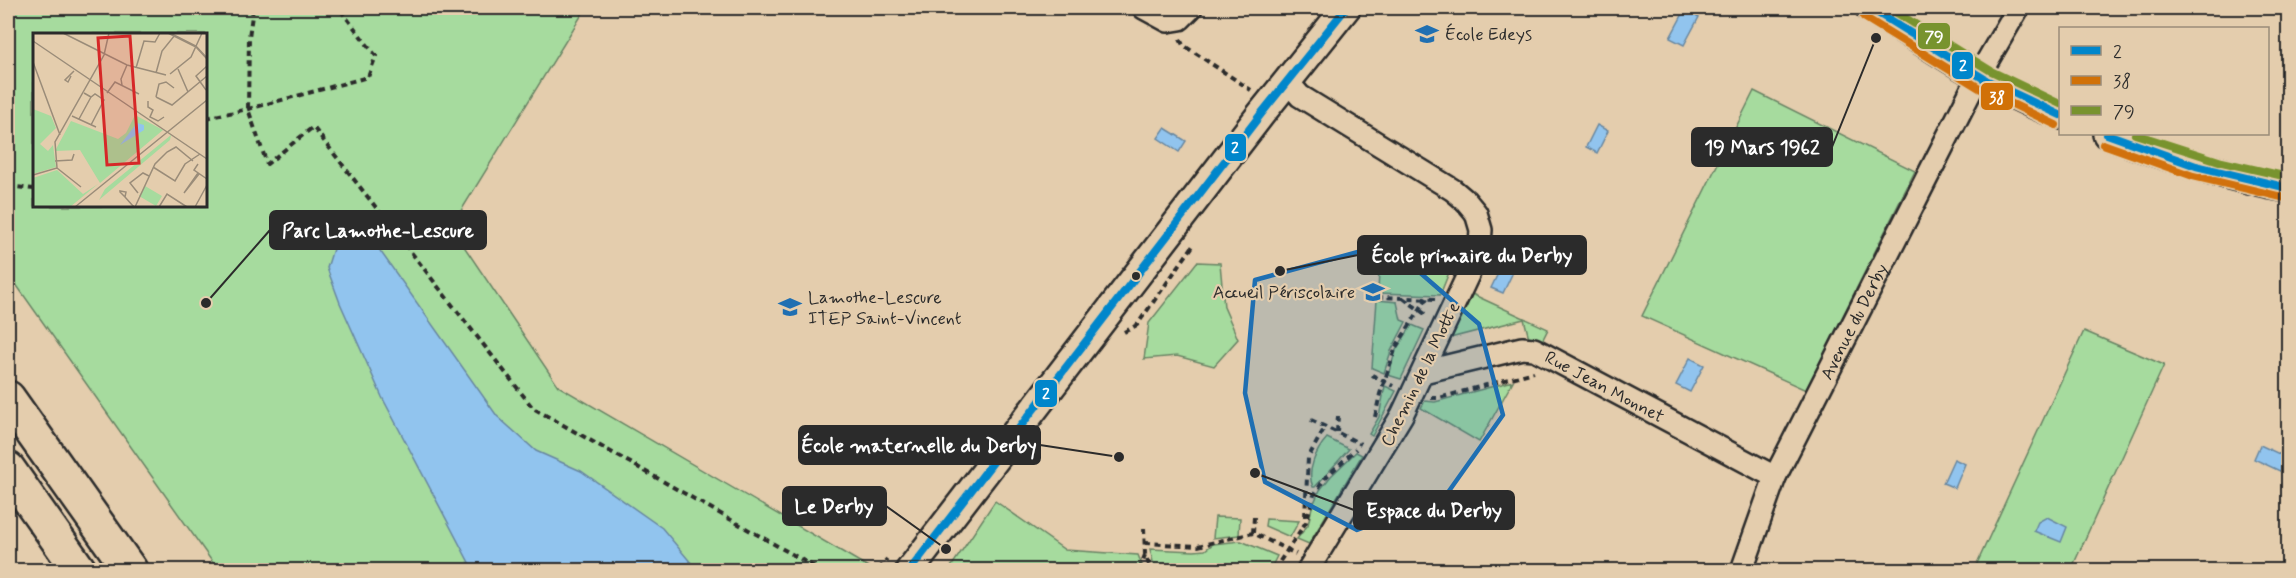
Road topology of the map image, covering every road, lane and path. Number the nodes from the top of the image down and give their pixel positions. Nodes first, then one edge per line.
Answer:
1 (254, 8) edge
2 (339, 8) edge
3 (1144, 8) edge
4 (1191, 8) edge
5 (1346, 8) edge
6 (1870, 8) edge
7 (2018, 8) edge
8 (1174, 21) junction
9 (1978, 77) junction
10 (1288, 82) junction
11 (248, 109) junction
12 (1261, 114) junction
13 (2059, 115) edge
14 (207, 118) edge
15 (2109, 135) edge
16 (8, 186) edge
17 (2289, 188) edge
18 (33, 189) edge
19 (1377, 297) dead end
20 (1402, 298) junction
21 (1427, 298) junction
22 (1457, 299) junction
23 (1419, 310) junction
24 (1444, 327) junction
25 (1556, 359) junction
26 (1422, 372) junction
27 (1411, 395) junction
28 (8, 398) edge
29 (1338, 416) dead end
30 (1375, 419) dead end
31 (1311, 420) dead end
32 (1325, 427) junction
33 (1337, 432) junction
34 (1365, 435) dead end
35 (1361, 444) junction
36 (1380, 453) junction
37 (8, 469) edge
38 (1775, 477) junction
39 (1254, 517) dead end
40 (1306, 522) junction
41 (1144, 528) dead end
42 (1253, 533) junction
43 (1145, 543) junction
44 (1286, 549) junction
45 (1145, 554) junction
46 (1310, 566) edge
47 (79, 570) edge
48 (130, 570) edge
49 (820, 570) edge
50 (910, 570) edge
51 (1139, 570) edge
52 (1151, 570) edge
53 (1274, 570) edge
54 (1742, 570) edge

1 - 11 path
2 - 11 path
3 - 8 street
4 - 8 street
5 - 10 street
6 - 9 street
7 - 9 street, Avenue du Derby
8 - 12 path
9 - 13 street
9 - 38 street, Avenue du Derby
10 - 12 street
10 - 22 street, Chemin de la Motte
11 - 14 path
11 - 49 path
12 - 50 street
15 - 17 street
16 - 18 path
19 - 20 path
20 - 21 path
20 - 23 path
21 - 22 path
21 - 23 path
22 - 24 street, Chemin de la Motte
23 - 24 path
23 - 30 path
24 - 26 street, Chemin de la Motte
25 - 26 street, Rue Jean Monnet
25 - 27 path
25 - 38 street, Rue Jean Monnet
26 - 27 street, Chemin de la Motte
27 - 36 street, Chemin de la Motte
28 - 48 highway
29 - 33 path
31 - 32 path
32 - 33 path
32 - 40 path
33 - 35 path
34 - 35 path
35 - 36 path
35 - 40 path
36 - 46 street, Chemin de la Motte
37 - 47 highway
38 - 54 street, Avenue du Derby
39 - 42 path
40 - 44 path
41 - 43 path
42 - 43 path
42 - 44 path
43 - 45 path
44 - 46 path
44 - 53 path
45 - 51 path
45 - 52 path

